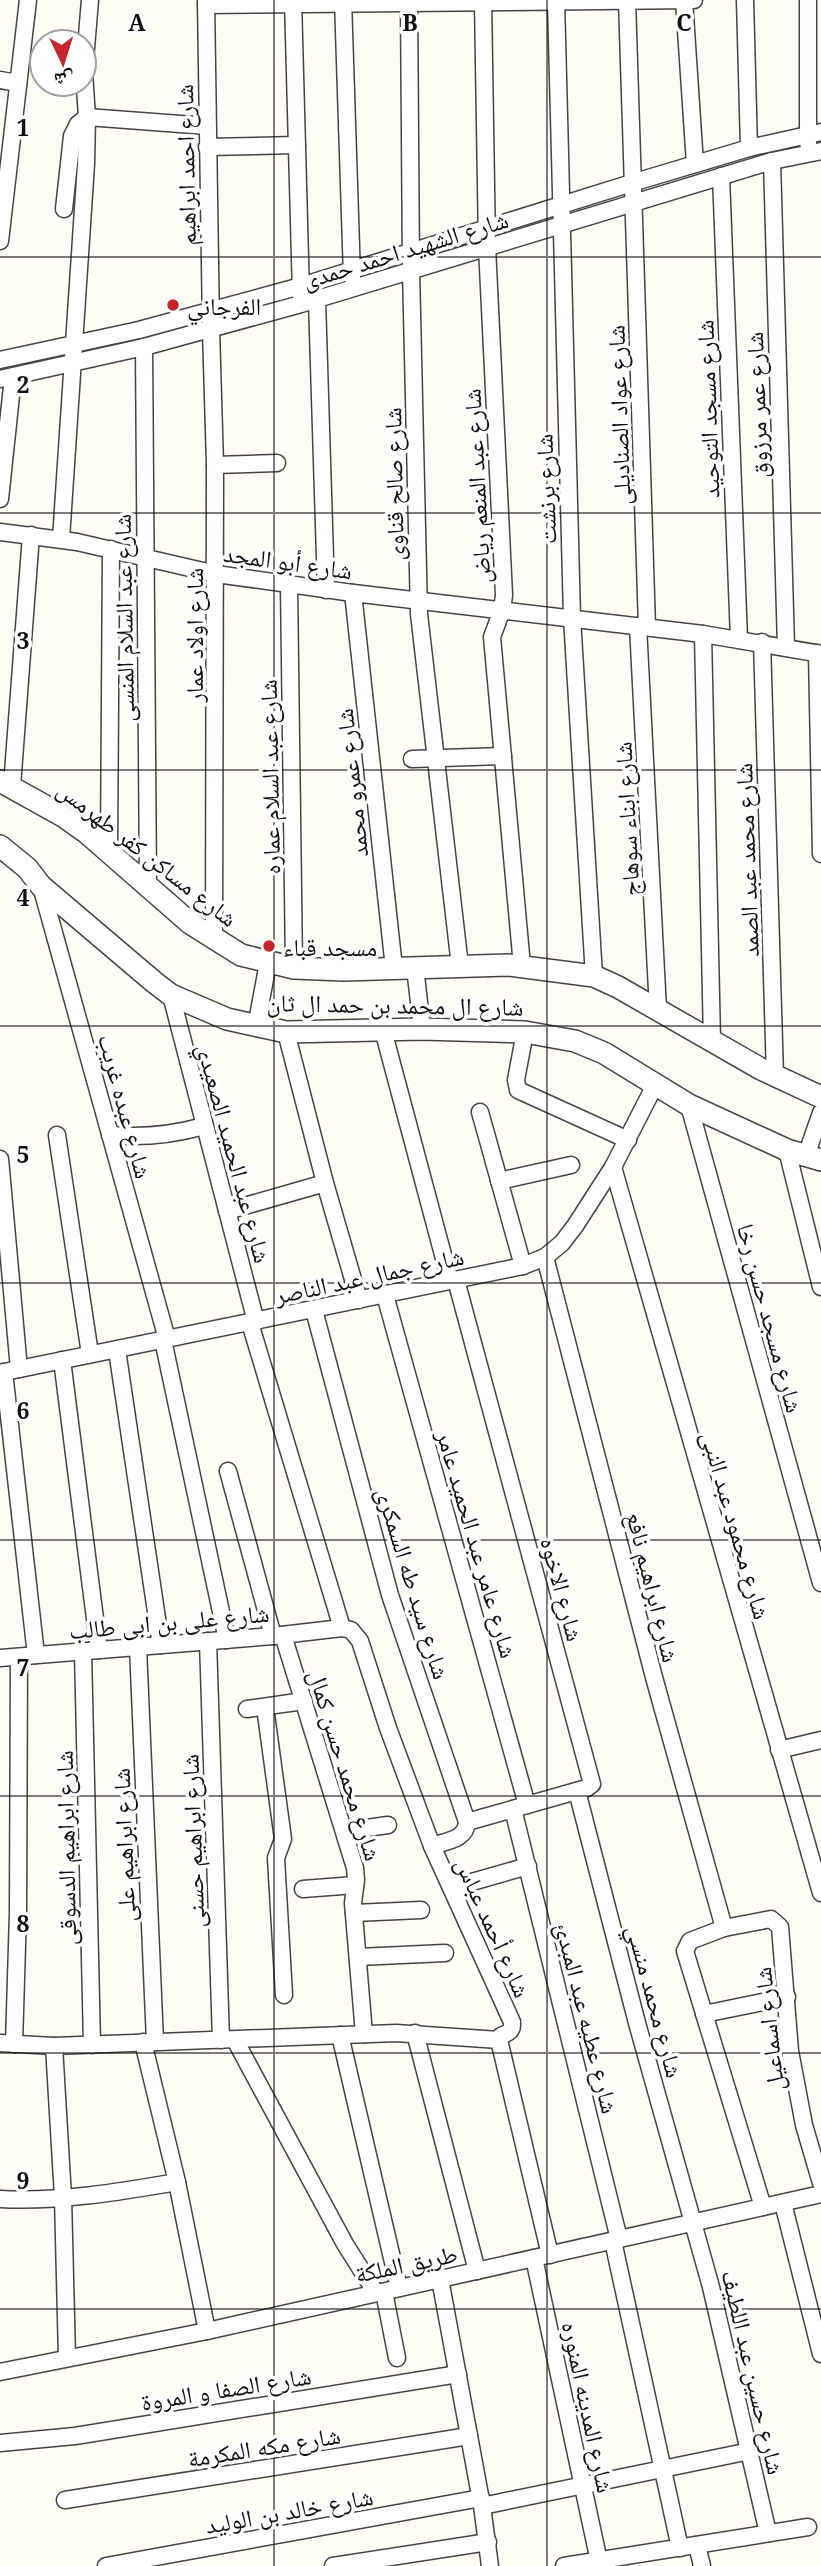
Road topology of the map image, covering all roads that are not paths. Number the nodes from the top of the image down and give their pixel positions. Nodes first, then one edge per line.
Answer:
1 (28, 0) edge
2 (90, 0) edge
3 (628, 0) edge
4 (684, 0) edge
5 (694, 0) edge
6 (745, 0) edge
7 (808, 0) edge
8 (483, 1) edge
9 (556, 1) edge
10 (206, 2) edge
11 (343, 2) edge
12 (409, 2) edge
13 (293, 3) edge
14 (0, 80) edge
15 (18, 83) junction
16 (87, 117) junction
17 (7, 122) edge
18 (207, 126) junction
19 (814, 133) edge
20 (296, 145) junction
21 (207, 147) junction
22 (749, 148) junction
23 (815, 151) edge
24 (772, 161) junction
25 (695, 164) junction
26 (721, 176) junction
27 (635, 181) junction
28 (3, 195) edge
29 (635, 203) junction
30 (559, 204) junction
31 (64, 209) dead end
32 (561, 225) junction
33 (486, 228) junction
34 (0, 241) edge
35 (487, 247) junction
36 (411, 251) junction
37 (351, 270) junction
38 (411, 270) junction
39 (301, 286) junction
40 (352, 290) junction
41 (317, 300) junction
42 (301, 304) junction
43 (211, 310) junction
44 (211, 329) junction
45 (74, 344) junction
46 (144, 347) junction
47 (0, 360) edge
48 (73, 363) junction
49 (6, 378) edge
50 (277, 463) dead end
51 (215, 465) junction
52 (0, 499) edge
53 (0, 532) edge
54 (31, 535) junction
55 (61, 539) junction
56 (111, 549) junction
57 (145, 558) junction
58 (216, 574) junction
59 (289, 584) junction
60 (326, 590) junction
61 (353, 593) junction
62 (418, 601) junction
63 (502, 610) junction
64 (572, 618) junction
65 (642, 626) junction
66 (703, 634) junction
67 (739, 639) junction
68 (762, 642) junction
69 (786, 647) junction
70 (819, 654) edge
71 (503, 755) junction
72 (436, 758) junction
73 (412, 759) dead end
74 (6, 784) edge
75 (0, 846) edge
76 (109, 851) junction
77 (821, 854) edge
78 (41, 886) junction
79 (148, 887) junction
80 (214, 940) junction
81 (268, 963) junction
82 (460, 966) junction
83 (522, 966) junction
84 (294, 968) junction
85 (404, 968) junction
86 (594, 976) junction
87 (171, 995) junction
88 (658, 1010) junction
89 (257, 1027) junction
90 (422, 1029) junction
91 (383, 1030) junction
92 (286, 1032) junction
93 (525, 1032) junction
94 (712, 1041) junction
95 (775, 1076) junction
96 (655, 1085) junction
97 (821, 1097) edge
98 (689, 1105) junction
99 (480, 1112) dead end
100 (821, 1113) edge
101 (204, 1126) junction
102 (57, 1135) dead end
103 (110, 1135) junction
104 (628, 1140) junction
105 (804, 1155) edge
106 (0, 1159) edge
107 (571, 1165) dead end
108 (612, 1167) junction
109 (499, 1181) junction
110 (325, 1183) junction
111 (227, 1211) junction
112 (545, 1257) junction
113 (523, 1266) junction
114 (453, 1281) junction
115 (821, 1287) edge
116 (385, 1295) junction
117 (359, 1300) junction
118 (314, 1310) junction
119 (253, 1323) junction
120 (165, 1340) junction
121 (117, 1349) junction
122 (90, 1354) junction
123 (62, 1360) junction
124 (8, 1371) edge
125 (228, 1471) dead end
126 (821, 1583) edge
127 (342, 1628) junction
128 (278, 1636) junction
129 (227, 1640) junction
130 (208, 1641) junction
131 (161, 1645) junction
132 (138, 1647) junction
133 (91, 1651) junction
134 (27, 1656) junction
135 (0, 1658) edge
136 (304, 1701) junction
137 (265, 1707) junction
138 (247, 1709) dead end
139 (821, 1740) edge
140 (779, 1750) junction
141 (577, 1791) junction
142 (520, 1807) junction
143 (467, 1822) junction
144 (387, 1825) dead end
145 (345, 1831) junction
146 (432, 1846) junction
147 (528, 1866) junction
148 (355, 1885) junction
149 (451, 1888) junction
150 (303, 1889) dead end
151 (821, 1894) edge
152 (421, 1910) dead end
153 (354, 1913) junction
154 (724, 1928) junction
155 (445, 1953) dead end
156 (358, 1957) junction
157 (285, 1995) dead end
158 (787, 1997) junction
159 (704, 2014) junction
160 (415, 2033) junction
161 (364, 2034) junction
162 (340, 2035) junction
163 (228, 2040) junction
164 (499, 2040) junction
165 (149, 2042) junction
166 (7, 2043) edge
167 (92, 2045) junction
168 (54, 2046) junction
169 (177, 2182) junction
170 (821, 2183) edge
171 (821, 2194) edge
172 (63, 2197) junction
173 (0, 2199) edge
174 (783, 2203) junction
175 (763, 2207) junction
176 (693, 2223) junction
177 (616, 2240) junction
178 (542, 2256) junction
179 (477, 2271) junction
180 (440, 2279) junction
181 (387, 2291) junction
182 (206, 2331) junction
183 (821, 2354) edge
184 (67, 2358) junction
185 (397, 2358) dead end
186 (0, 2372) edge
187 (458, 2374) junction
188 (470, 2436) junction
189 (0, 2443) edge
190 (750, 2451) junction
191 (663, 2469) junction
192 (582, 2485) junction
193 (65, 2500) dead end
194 (482, 2502) junction
195 (808, 2527) dead end
196 (768, 2533) junction
197 (488, 2542) junction
198 (697, 2545) junction
199 (680, 2548) junction
200 (599, 2563) edge
201 (106, 2566) edge
202 (333, 2566) edge
203 (490, 2566) edge
204 (564, 2566) edge
205 (702, 2566) edge

1 - 15 street
2 - 16 street
3 - 4 street
3 - 9 street
3 - 27 street, شارع عواد الصناديلى
4 - 5 street
4 - 25 street
6 - 22 street
7 - 19 street
8 - 9 street
8 - 12 street
8 - 33 street, شارع عبد المنعم رياض
9 - 30 street, شارع برنشت
10 - 13 street
10 - 18 street, شارع احمد ابراهيم
11 - 12 street
11 - 13 street
11 - 37 street
12 - 36 street, شارع صالح قناوى
13 - 20 street
14 - 15 street
15 - 17 street
16 - 18 street
16 - 31 street
16 - 45 street
17 - 28 street
18 - 21 street, شارع احمد ابراهيم
19 - 22 street, شارع الشهيد احمد حمدى
19 - 23 street
20 - 21 street
20 - 39 street
21 - 43 street, شارع احمد ابراهيم
22 - 25 street, شارع الشهيد احمد حمدى
23 - 24 street, شارع الشهيد احمد حمدى
24 - 26 street, شارع الشهيد احمد حمدى
24 - 69 street, شارع عمر مرزوق
25 - 27 street, شارع الشهيد احمد حمدى
26 - 29 street, شارع الشهيد احمد حمدى
26 - 67 street, شارع مسجد التوحيد
27 - 29 street, شارع عواد الصناديلى
27 - 30 street, شارع الشهيد احمد حمدى
28 - 34 street
29 - 32 street, شارع الشهيد احمد حمدى
29 - 65 street, شارع عواد الصناديلى
30 - 32 street, شارع برنشت
30 - 33 street, شارع الشهيد احمد حمدى
32 - 35 street, شارع الشهيد احمد حمدى
32 - 64 street, شارع برنشت
33 - 35 street, شارع عبد المنعم رياض
33 - 36 street, شارع الشهيد احمد حمدى
35 - 38 street, شارع الشهيد احمد حمدى
35 - 63 street, شارع عبد المنعم رياض
36 - 37 street, شارع الشهيد احمد حمدى
36 - 38 street, شارع صالح قناوى
37 - 39 street, شارع الشهيد احمد حمدى
37 - 40 street
38 - 40 street, شارع الشهيد احمد حمدى
38 - 62 street, شارع صالح قناوى
39 - 42 street
39 - 43 street, شارع الشهيد احمد حمدى
40 - 41 street, شارع الشهيد احمد حمدى
41 - 42 street, شارع الشهيد احمد حمدى
41 - 60 street
42 - 44 street, شارع الشهيد احمد حمدى
43 - 44 street, شارع احمد ابراهيم
43 - 45 street, شارع الشهيد احمد حمدى
44 - 46 street, شارع الشهيد احمد حمدى
44 - 51 street, شارع اولاد عمار
45 - 47 street, شارع الشهيد احمد حمدى
45 - 48 street
46 - 48 street, شارع الشهيد احمد حمدى
46 - 57 street, شارع عبد السلام المنسى
48 - 49 street, شارع الشهيد احمد حمدى
48 - 55 street
49 - 52 street
50 - 51 street
51 - 58 street, شارع اولاد عمار
53 - 54 street, شارع أبو المجد
54 - 55 street, شارع أبو المجد
54 - 74 street
55 - 56 street, شارع أبو المجد
56 - 57 street, شارع أبو المجد
56 - 76 street
57 - 58 street, شارع أبو المجد
57 - 79 street, شارع عبد السلام المنسى
58 - 59 street, شارع أبو المجد
58 - 80 street, شارع اولاد عمار
59 - 60 street, شارع أبو المجد
59 - 84 street, شارع عبد السلام عماره
60 - 61 street, شارع أبو المجد
61 - 62 street, شارع أبو المجد
61 - 85 street, شارع عمرو محمد
62 - 63 street, شارع أبو المجد
62 - 72 street, شارع صالح قناوى
63 - 64 street, شارع أبو المجد
63 - 71 street, شارع عبد المنعم رياض
64 - 65 street, شارع أبو المجد
64 - 86 street, شارع برنشت
65 - 66 street, شارع أبو المجد
65 - 88 street, شارع ابناء سوهاج
66 - 67 street, شارع أبو المجد
66 - 94 street
67 - 68 street, شارع أبو المجد
68 - 69 street, شارع أبو المجد
68 - 95 street, شارع محمد عبد الصمد
69 - 70 street, شارع أبو المجد
70 - 77 street
71 - 72 street
71 - 83 street, شارع عبد المنعم رياض
72 - 73 street
72 - 82 street, شارع صالح قناوى
74 - 76 street, شارع مساكن كفر طهرمس
75 - 78 street, شارع ال محمد بن حمد ال ثان
76 - 79 street, شارع مساكن كفر طهرمس
78 - 87 street, شارع ال محمد بن حمد ال ثان
78 - 103 street, شارع عبده غريب
79 - 80 street, شارع مساكن كفر طهرمس
80 - 81 street, شارع مساكن كفر طهرمس
81 - 84 street, شارع مساكن كفر طهرمس
81 - 89 street
82 - 83 street, شارع مساكن كفر طهرمس
82 - 85 street, شارع مساكن كفر طهرمس
83 - 86 street, شارع مساكن كفر طهرمس
84 - 85 street, شارع مساكن كفر طهرمس
85 - 90 street, شارع عمرو محمد
86 - 88 street, شارع مساكن كفر طهرمس
87 - 89 street, شارع ال محمد بن حمد ال ثان
87 - 101 street, شارع عبد الحميد الصعيدي
88 - 94 street, شارع مساكن كفر طهرمس
89 - 92 street, شارع ال محمد بن حمد ال ثان
90 - 91 street, شارع ال محمد بن حمد ال ثان
90 - 93 street, شارع ال محمد بن حمد ال ثان
91 - 92 street, شارع ال محمد بن حمد ال ثان
91 - 114 street
92 - 110 street
93 - 96 street, شارع ال محمد بن حمد ال ثان
93 - 104 street
94 - 95 street, شارع مساكن كفر طهرمس
95 - 97 street, شارع مساكن كفر طهرمس
96 - 98 street, شارع ال محمد بن حمد ال ثان
96 - 104 street, شارع جمال عبد الناصر
98 - 105 street, شارع ال محمد بن حمد ال ثان
98 - 126 street, شارع مسجد حسن رخا
99 - 109 street
100 - 105 street
101 - 103 street
101 - 111 street, شارع عبد الحميد الصعيدي
102 - 122 street
103 - 120 street, شارع عبده غريب
104 - 108 street, شارع جمال عبد الناصر
105 - 115 street
106 - 124 street
107 - 109 street
108 - 112 street, شارع جمال عبد الناصر
108 - 140 street, شارع محمود عبد النبى
109 - 113 street
110 - 111 street
110 - 117 street
111 - 119 street, شارع عبد الحميد الصعيدي
112 - 113 street, شارع جمال عبد الناصر
112 - 154 street, شارع ابراهيم نافع
113 - 114 street, شارع جمال عبد الناصر
114 - 116 street, شارع جمال عبد الناصر
114 - 141 street, شارع الاخوه
116 - 117 street, شارع جمال عبد الناصر
116 - 142 street, شارع عامر عبد الحميد عامر
117 - 118 street, شارع جمال عبد الناصر
118 - 119 street, شارع جمال عبد الناصر
118 - 143 street, شارع سيد طه السمكرى
119 - 120 street, شارع جمال عبد الناصر
119 - 127 street, شارع عبد الحميد الصعيدي
120 - 121 street, شارع جمال عبد الناصر
120 - 129 street
121 - 122 street, شارع جمال عبد الناصر
121 - 131 street
122 - 123 street, شارع جمال عبد الناصر
123 - 124 street, شارع جمال عبد الناصر
123 - 133 street, شارع ابراهيم الدسوقى
124 - 134 street
125 - 128 street, شارع محمد حسن كمال
127 - 128 street, شارع على بن ابى طالب
127 - 146 street, شارع أحمد عباس
128 - 129 street, شارع على بن ابى طالب
128 - 136 street, شارع محمد حسن كمال
129 - 130 street, شارع على بن ابى طالب
130 - 131 street, شارع على بن ابى طالب
130 - 163 street, شارع ابراهيم حسنى
131 - 132 street, شارع على بن ابى طالب
132 - 133 street, شارع على بن ابى طالب
132 - 165 street, شارع ابراهيم على
133 - 134 street, شارع على بن ابى طالب
133 - 167 street, شارع ابراهيم الدسوقى
134 - 135 street, شارع على بن ابى طالب
134 - 166 street
136 - 137 street
136 - 145 street, شارع محمد حسن كمال
137 - 138 street
137 - 157 street
139 - 140 street
140 - 151 street, شارع محمود عبد النبى
141 - 142 street
141 - 176 street, شارع محمد منسي
142 - 143 street
142 - 147 street, شارع عطيه عبد المبدئ
143 - 146 street
144 - 145 street
145 - 148 street, شارع محمد حسن كمال
146 - 149 street, شارع أحمد عباس
147 - 149 street
147 - 177 street, شارع عطيه عبد المبدئ
148 - 150 street
148 - 153 street, شارع محمد حسن كمال
149 - 164 street, شارع أحمد عباس
152 - 153 street
153 - 156 street, شارع محمد حسن كمال
154 - 158 street, شارع اسماعيل
154 - 159 street
155 - 156 street
156 - 161 street, شارع محمد حسن كمال
158 - 159 street
158 - 170 street, شارع اسماعيل
159 - 175 street
160 - 161 street
160 - 164 street
160 - 179 street
161 - 162 street
162 - 163 street
162 - 181 street
163 - 165 street
163 - 181 street
164 - 178 street
165 - 167 street
165 - 169 street, شارع ابراهيم على
166 - 168 street
167 - 168 street
168 - 172 street
169 - 172 street
169 - 182 street, شارع ابراهيم على
171 - 174 street, طريق الملكة
172 - 173 street
172 - 184 street
174 - 175 street, طريق الملكة
174 - 183 street
175 - 176 street, طريق الملكة
176 - 177 street, طريق الملكة
176 - 190 street, شارع حسين عبد اللطيف
177 - 178 street, طريق الملكة
177 - 191 street, شارع عطيه عبد المبدئ
178 - 179 street, طريق الملكة
178 - 192 street, شارع المدينه المنوره
179 - 180 street, طريق الملكة
180 - 181 street, طريق الملكة
180 - 187 street
181 - 182 street, طريق الملكة
181 - 185 street
182 - 184 street, طريق الملكة
184 - 186 street, طريق الملكة
187 - 188 street
187 - 189 street, شارع الصفا و المروة
188 - 193 street, شارع مكه المكرمة
188 - 194 street
190 - 191 street, شارع خالد بن الوليد
190 - 196 street, شارع حسين عبد اللطيف
191 - 192 street, شارع خالد بن الوليد
191 - 199 street, شارع عطيه عبد المبدئ
192 - 194 street, شارع خالد بن الوليد
192 - 200 street, شارع المدينه المنوره
194 - 197 street
194 - 201 street, شارع خالد بن الوليد
195 - 196 street
196 - 198 street
197 - 202 street
197 - 203 street
198 - 199 street
198 - 205 street
199 - 200 street
200 - 204 street

